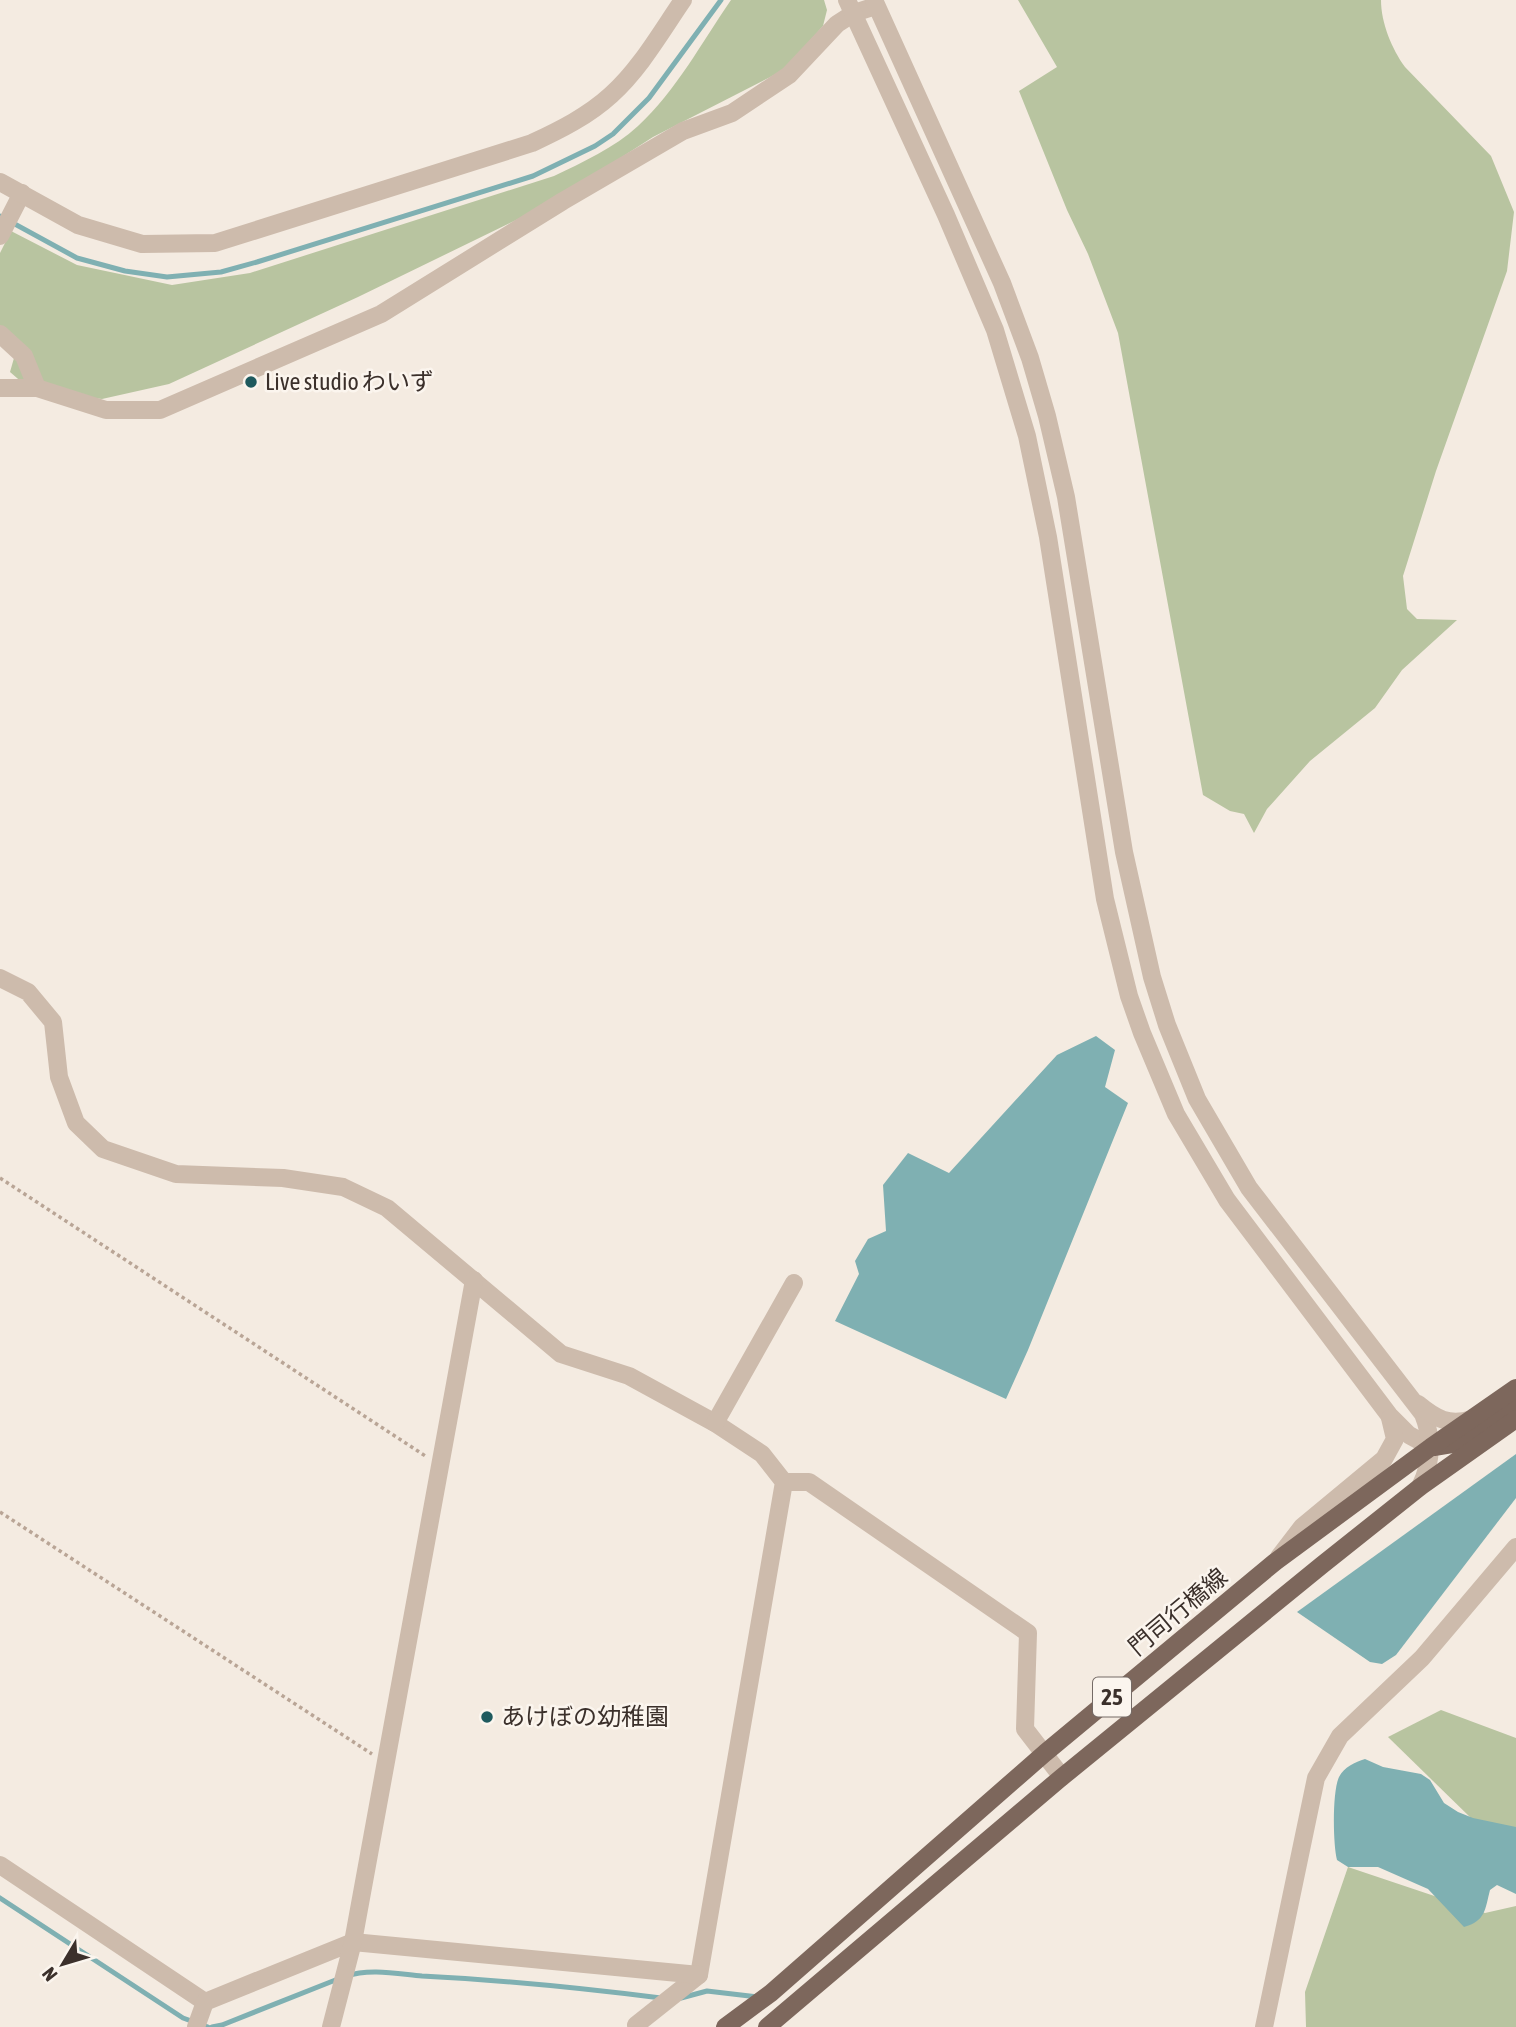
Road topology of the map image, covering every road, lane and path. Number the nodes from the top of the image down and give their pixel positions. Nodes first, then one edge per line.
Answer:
1 (683, 0) edge
2 (875, 3) edge
3 (850, 6) edge
4 (0, 183) edge
5 (22, 193) junction
6 (0, 236) edge
7 (0, 334) edge
8 (0, 388) edge
9 (37, 388) junction
10 (0, 978) edge
11 (0, 1178) edge
12 (474, 1280) junction
13 (794, 1283) dead end
14 (1516, 1388) edge
15 (1416, 1402) junction
16 (1516, 1404) edge
17 (1390, 1415) junction
18 (1473, 1418) junction
19 (1516, 1419) edge
20 (715, 1423) junction
21 (1431, 1447) junction
22 (440, 1465) junction
23 (784, 1482) junction
24 (1420, 1487) junction
25 (0, 1512) edge
26 (1516, 1548) edge
27 (1275, 1562) junction
28 (1045, 1753) junction
29 (386, 1763) junction
30 (1062, 1777) junction
31 (0, 1865) edge
32 (353, 1942) junction
33 (699, 1975) junction
34 (205, 2001) junction
35 (196, 2027) edge
36 (331, 2027) edge
37 (637, 2027) edge
38 (725, 2027) edge
39 (767, 2027) edge
40 (1264, 2027) edge

1 - 5 street
2 - 3 street
2 - 15 street
3 - 9 street
3 - 17 street
4 - 5 street
5 - 6 street
7 - 9 street
8 - 9 street
10 - 12 street
11 - 22 path
12 - 20 street
12 - 22 street
13 - 20 street
14 - 18 main road, 門司行橋線 / 25
15 - 18 street
15 - 21 street
16 - 21 main road
17 - 21 street
17 - 27 street
18 - 21 main road, 門司行橋線 / 25
19 - 24 main road, 25
20 - 23 street
21 - 24 street
21 - 27 main road, 門司行橋線 / 25
22 - 29 street
23 - 28 street
23 - 33 street
24 - 30 main road, 25
25 - 29 path
26 - 40 street
27 - 28 main road, 門司行橋線 / 25
28 - 30 street
28 - 38 main road, 門司行橋線 / 25
29 - 32 street
30 - 39 main road, 25
31 - 34 street
32 - 33 street
32 - 34 street
32 - 36 street
33 - 37 street
34 - 35 street

